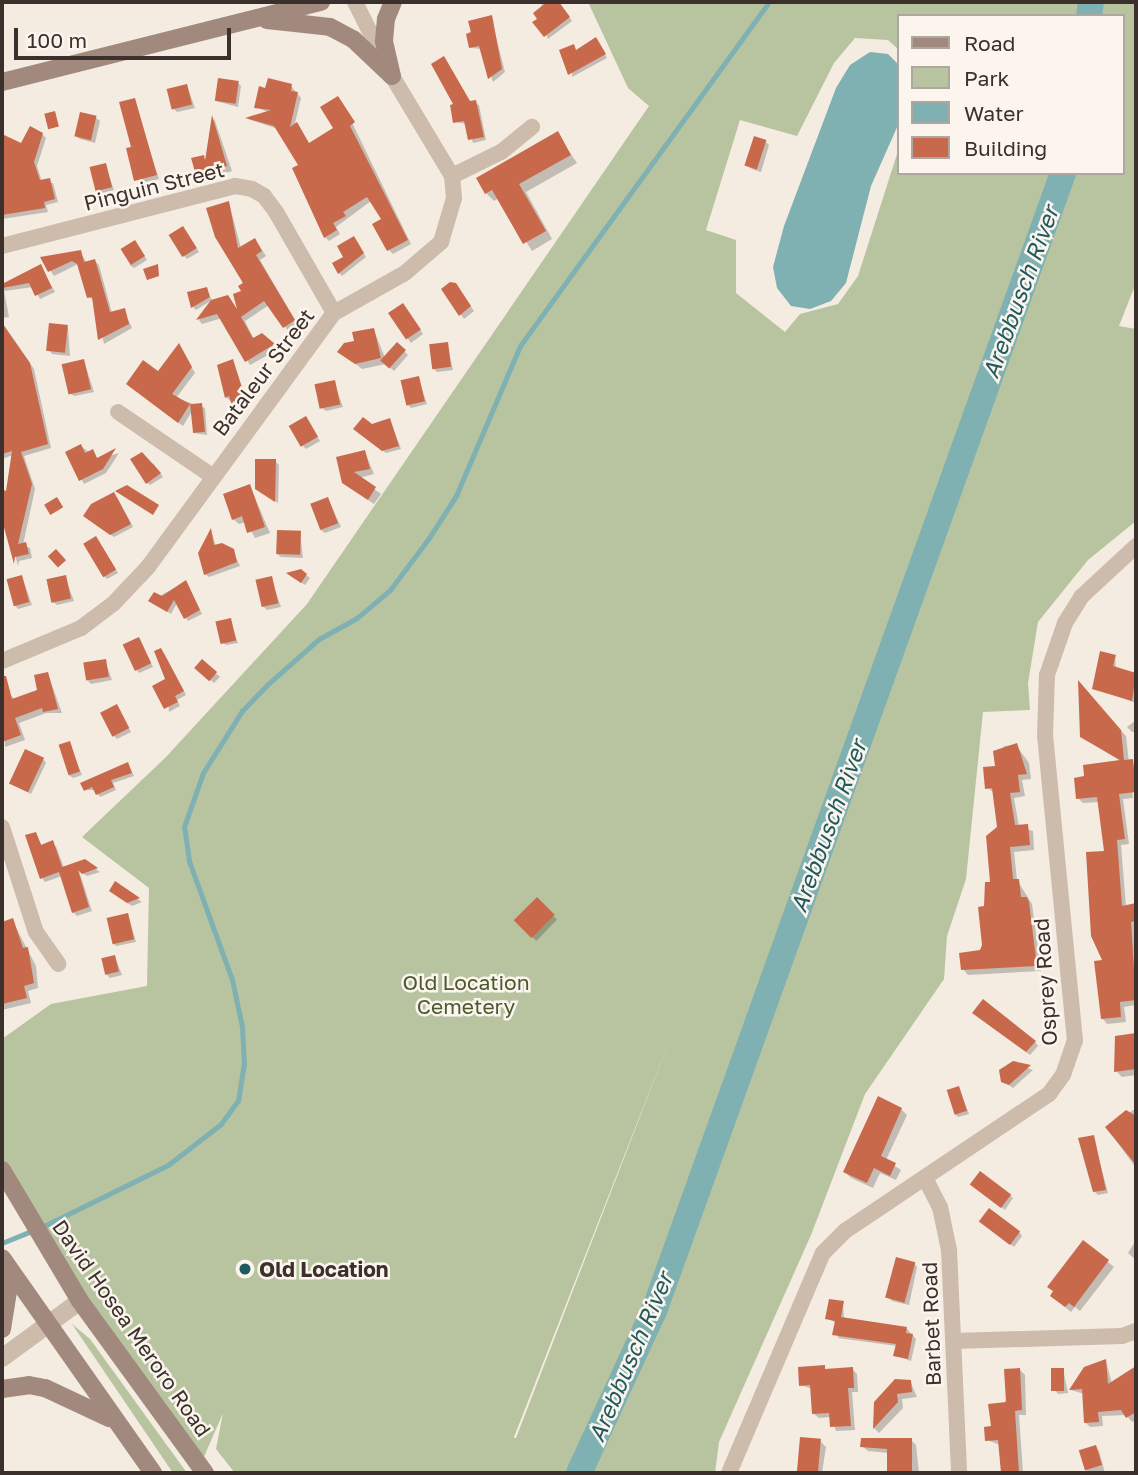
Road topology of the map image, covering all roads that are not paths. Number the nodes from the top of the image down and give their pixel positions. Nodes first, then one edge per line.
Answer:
1 (280, 2) edge
2 (321, 2) edge
3 (355, 2) edge
4 (393, 2) edge
5 (246, 19) junction
6 (392, 76) junction
7 (2, 82) edge
8 (532, 127) dead end
9 (452, 176) junction
10 (2, 246) edge
11 (334, 313) junction
12 (118, 412) dead end
13 (212, 476) junction
14 (1136, 546) edge
15 (2, 661) edge
16 (2, 827) edge
17 (58, 964) dead end
18 (4, 1175) edge
19 (925, 1178) junction
20 (4, 1261) edge
21 (80, 1301) junction
22 (46, 1326) junction
23 (2, 1329) edge
24 (1136, 1331) edge
25 (954, 1341) junction
26 (2, 1358) edge
27 (2, 1388) edge
28 (112, 1420) junction
29 (153, 1473) edge
30 (205, 1473) edge
31 (729, 1473) edge
32 (959, 1473) edge

1 - 5 main road
2 - 5 main road
3 - 6 street
4 - 6 main road
5 - 6 main road
5 - 7 main road
6 - 9 street
8 - 9 street
9 - 11 street, Bataleur Street
10 - 11 street, Pinguin Street
11 - 13 street, Bataleur Street
12 - 13 street
13 - 15 street, Bataleur Street
14 - 19 street, Osprey Road
16 - 17 street
18 - 21 main road, David Hosea Meroro Road
19 - 25 street, Barbet Road
19 - 31 street, Osprey Road
20 - 22 main road
20 - 23 main road
21 - 22 street
21 - 30 main road, David Hosea Meroro Road
22 - 26 street
22 - 28 main road
24 - 25 street
25 - 32 street, Barbet Road
27 - 28 main road
28 - 29 main road

